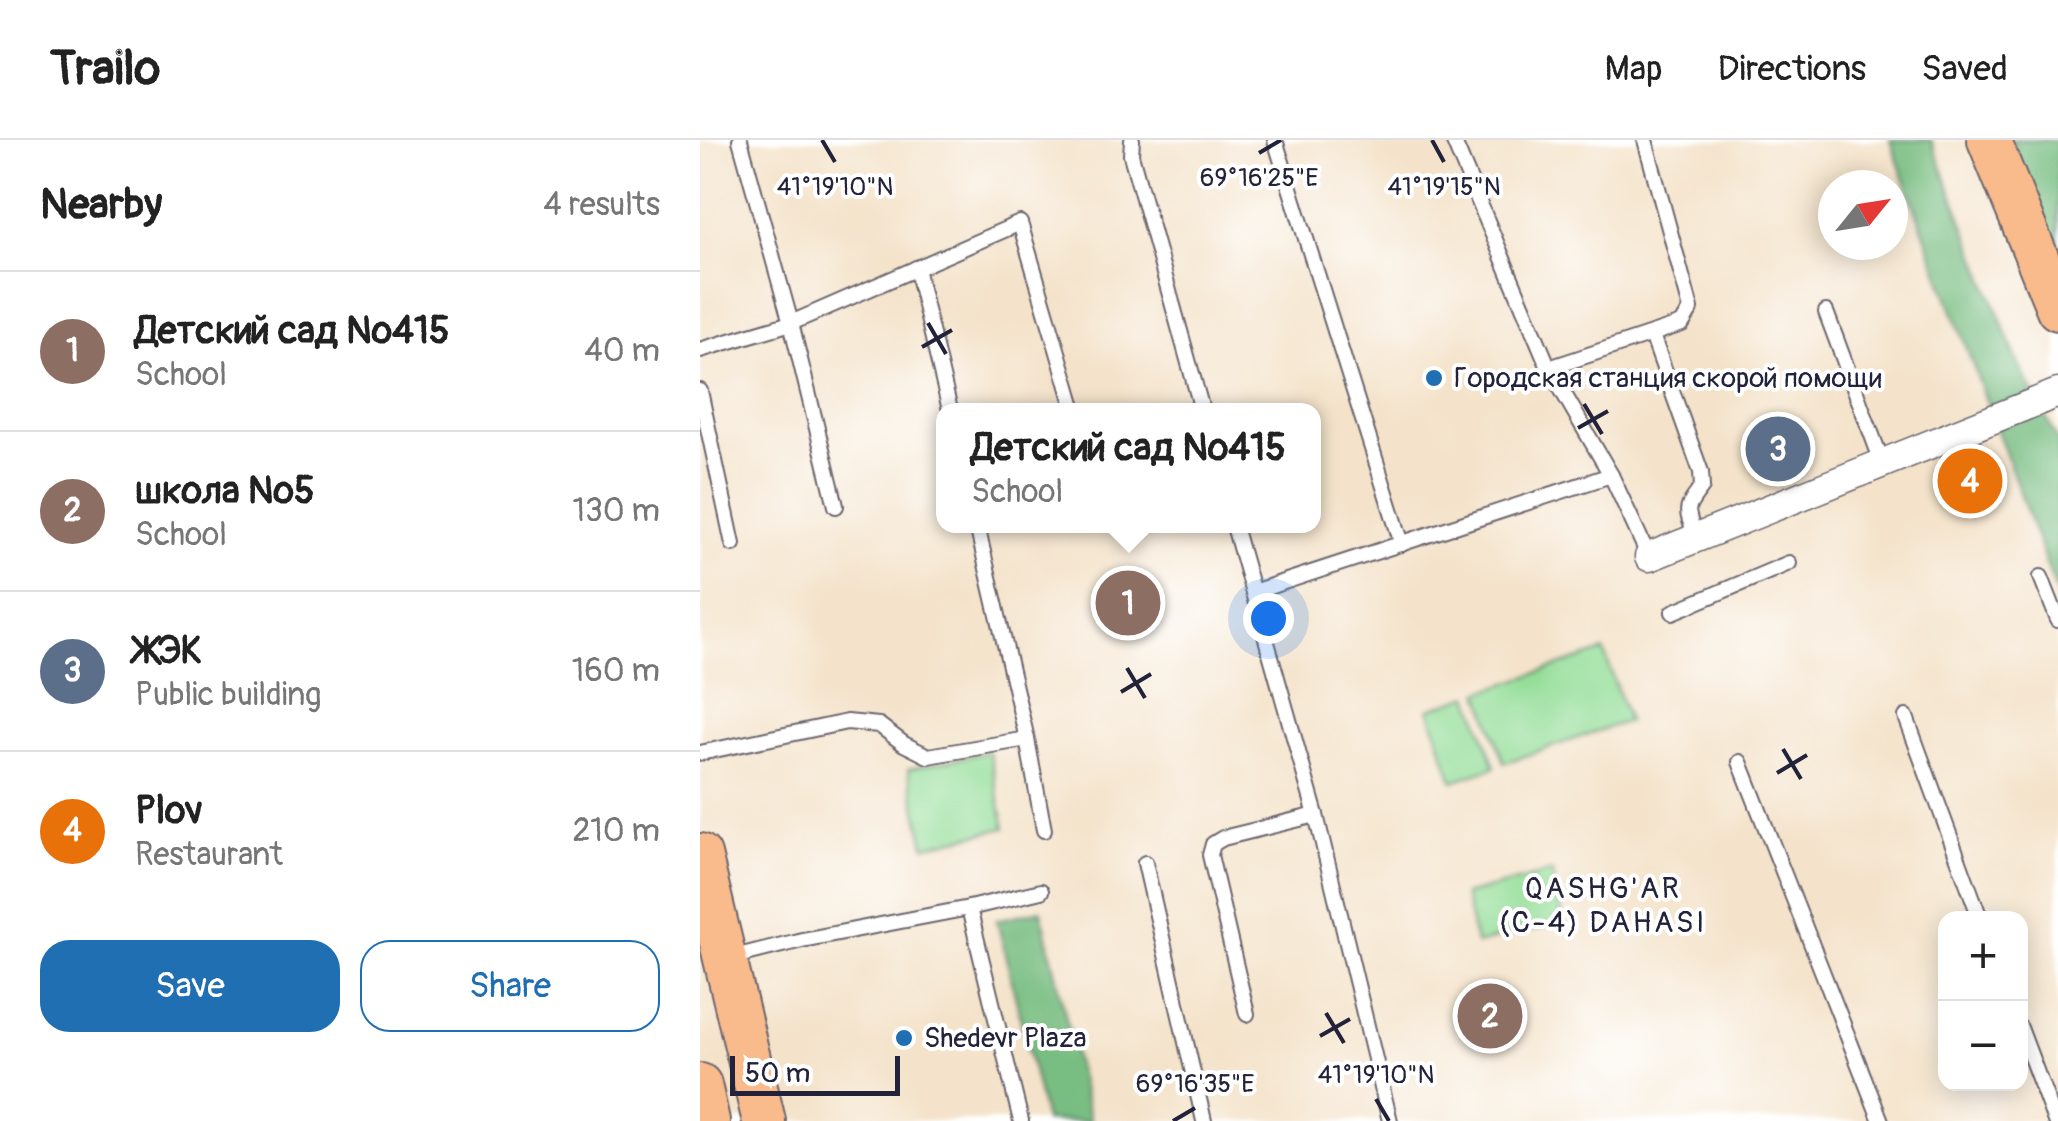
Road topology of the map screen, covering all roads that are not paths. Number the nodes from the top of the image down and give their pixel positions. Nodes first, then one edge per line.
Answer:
1 (740, 140) edge
2 (1132, 140) edge
3 (1276, 140) edge
4 (1453, 140) edge
5 (1645, 140) edge
6 (1989, 140) edge
7 (916, 268) junction
8 (2058, 308) edge
9 (1826, 312) dead end
10 (791, 323) junction
11 (1652, 335) junction
12 (700, 350) edge
13 (1549, 368) junction
14 (700, 391) edge
15 (2058, 393) edge
16 (948, 403) edge
17 (1073, 403) edge
18 (1200, 403) edge
19 (1882, 462) junction
20 (1611, 474) junction
21 (836, 506) dead end
22 (979, 533) edge
23 (1236, 533) edge
24 (1696, 538) junction
25 (733, 544) dead end
26 (1402, 544) junction
27 (1648, 557) joint
28 (1789, 563) dead end
29 (2041, 578) dead end
30 (1253, 592) junction
31 (1673, 612) dead end
32 (2058, 620) edge
33 (1906, 717) dead end
34 (1027, 738) junction
35 (700, 753) edge
36 (1740, 762) dead end
37 (1316, 815) junction
38 (1044, 830) dead end
39 (700, 855) edge
40 (1144, 863) dead end
41 (1041, 891) dead end
42 (969, 908) junction
43 (1977, 911) edge
44 (724, 959) junction
45 (1246, 1014) dead end
46 (2028, 1049) edge
47 (700, 1085) edge
48 (708, 1121) edge
49 (764, 1121) edge
50 (1021, 1121) edge
51 (1204, 1121) edge
52 (1390, 1121) edge
53 (1881, 1121) edge
54 (2055, 1121) edge

1 - 10 lane
2 - 18 lane
3 - 26 lane
4 - 13 lane
5 - 11 lane
6 - 8 main road
7 - 10 lane
7 - 16 lane
7 - 17 lane
9 - 19 lane
10 - 12 lane
10 - 21 lane
11 - 13 lane
11 - 24 lane
13 - 20 lane
14 - 25 lane
15 - 19 street
19 - 24 street
20 - 26 lane
20 - 27 lane
22 - 34 lane
23 - 30 lane
24 - 27 street
26 - 30 lane
28 - 31 lane
29 - 32 lane
30 - 37 lane
33 - 43 lane
34 - 35 lane
34 - 38 lane
36 - 53 lane
37 - 45 lane
37 - 52 lane
39 - 44 main road
40 - 51 lane
41 - 42 lane
42 - 44 lane
42 - 50 lane
44 - 49 main road
46 - 54 lane
47 - 48 main road

